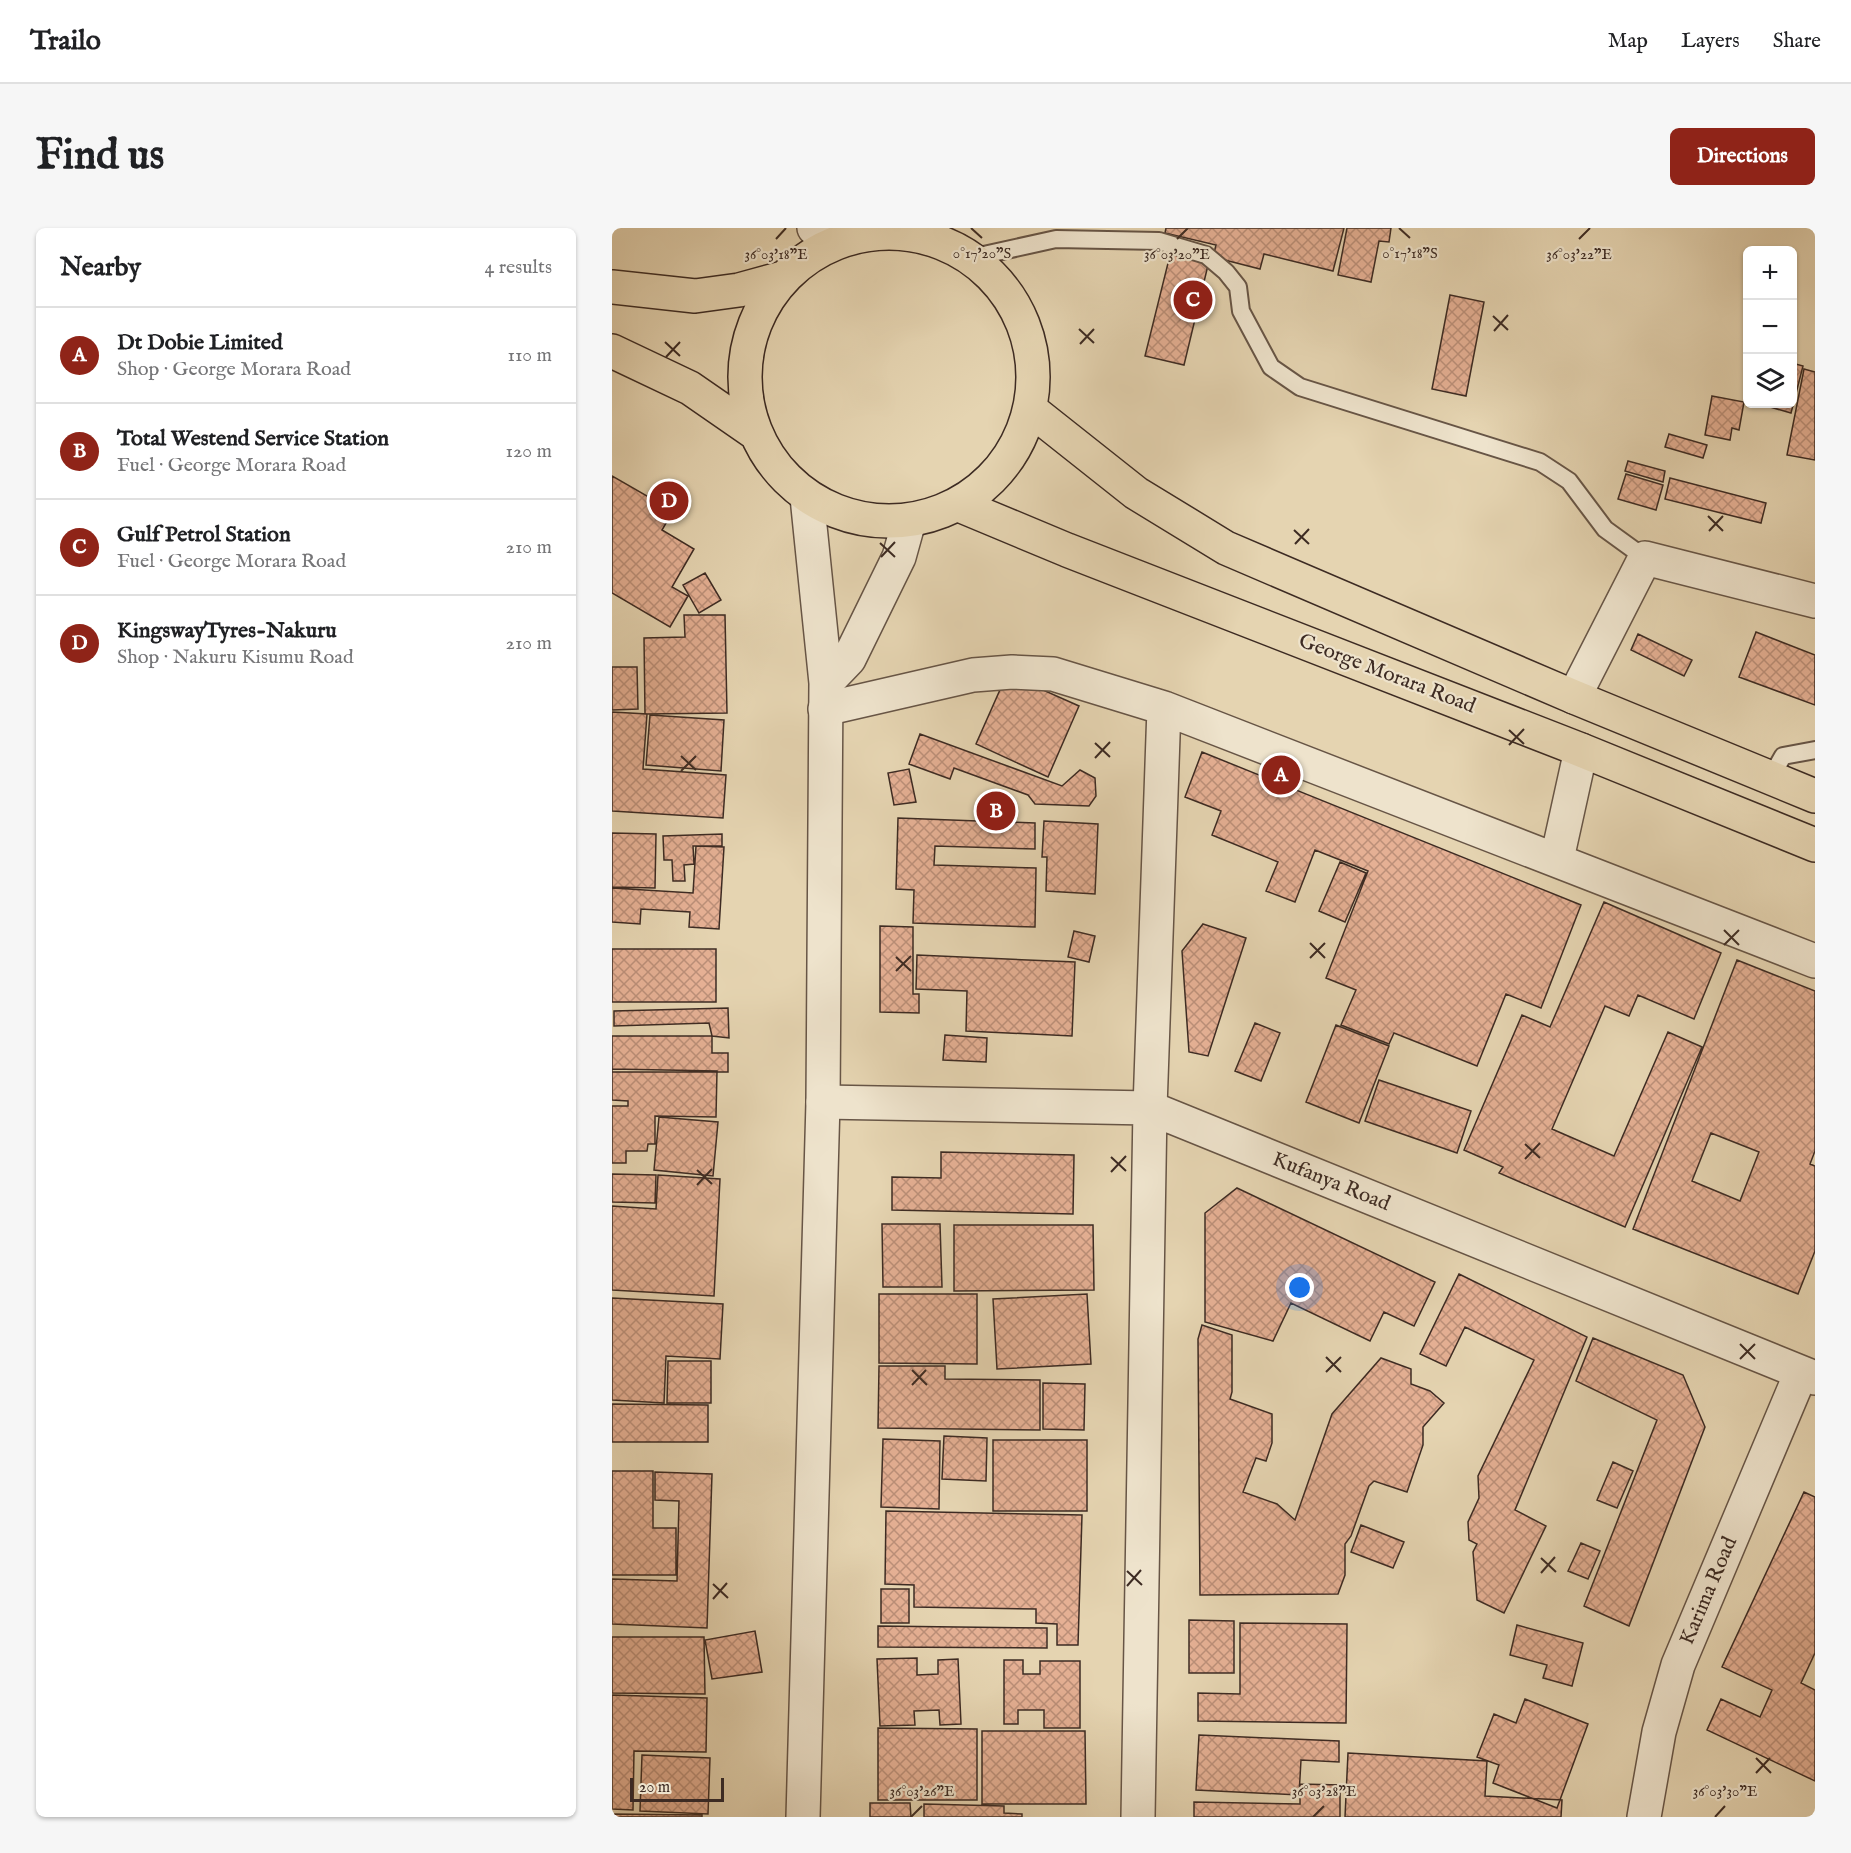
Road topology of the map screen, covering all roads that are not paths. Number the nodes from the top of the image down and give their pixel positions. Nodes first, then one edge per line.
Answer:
1 (814, 228) edge
2 (930, 234) edge
3 (853, 235) edge
4 (970, 258) junction
5 (783, 278) junction
6 (612, 286) edge
7 (612, 351) edge
8 (1030, 410) junction
9 (755, 433) junction
10 (807, 497) junction
11 (959, 505) junction
12 (909, 521) junction
13 (1645, 558) junction
14 (1815, 601) edge
15 (826, 696) junction
16 (1574, 697) junction
17 (1164, 708) junction
18 (1581, 750) junction
19 (1815, 750) edge
20 (1771, 777) junction
21 (1815, 796) edge
22 (1815, 845) edge
23 (1557, 859) junction
24 (1815, 961) edge
25 (823, 1102) junction
26 (1150, 1108) junction
27 (1808, 1376) edge
28 (803, 1817) edge
29 (1138, 1817) edge
30 (1644, 1817) edge

1 - 3 street
2 - 3 highway
2 - 4 highway
3 - 5 highway
4 - 8 highway
4 - 13 lane
5 - 6 highway
5 - 9 highway
7 - 9 highway
8 - 11 highway
8 - 16 highway
9 - 10 highway
10 - 12 highway
10 - 15 street
11 - 12 highway
11 - 18 highway, George Morara Road
12 - 15 street
13 - 14 street
13 - 16 street
15 - 17 street
15 - 25 street
16 - 20 highway
17 - 23 street
17 - 26 street
18 - 22 highway, George Morara Road
18 - 23 street
19 - 20 lane
20 - 21 highway
23 - 24 street
25 - 26 street, Kufanya Road
25 - 28 street
26 - 27 street, Kufanya Road
26 - 29 street
27 - 30 street, Karima Road

